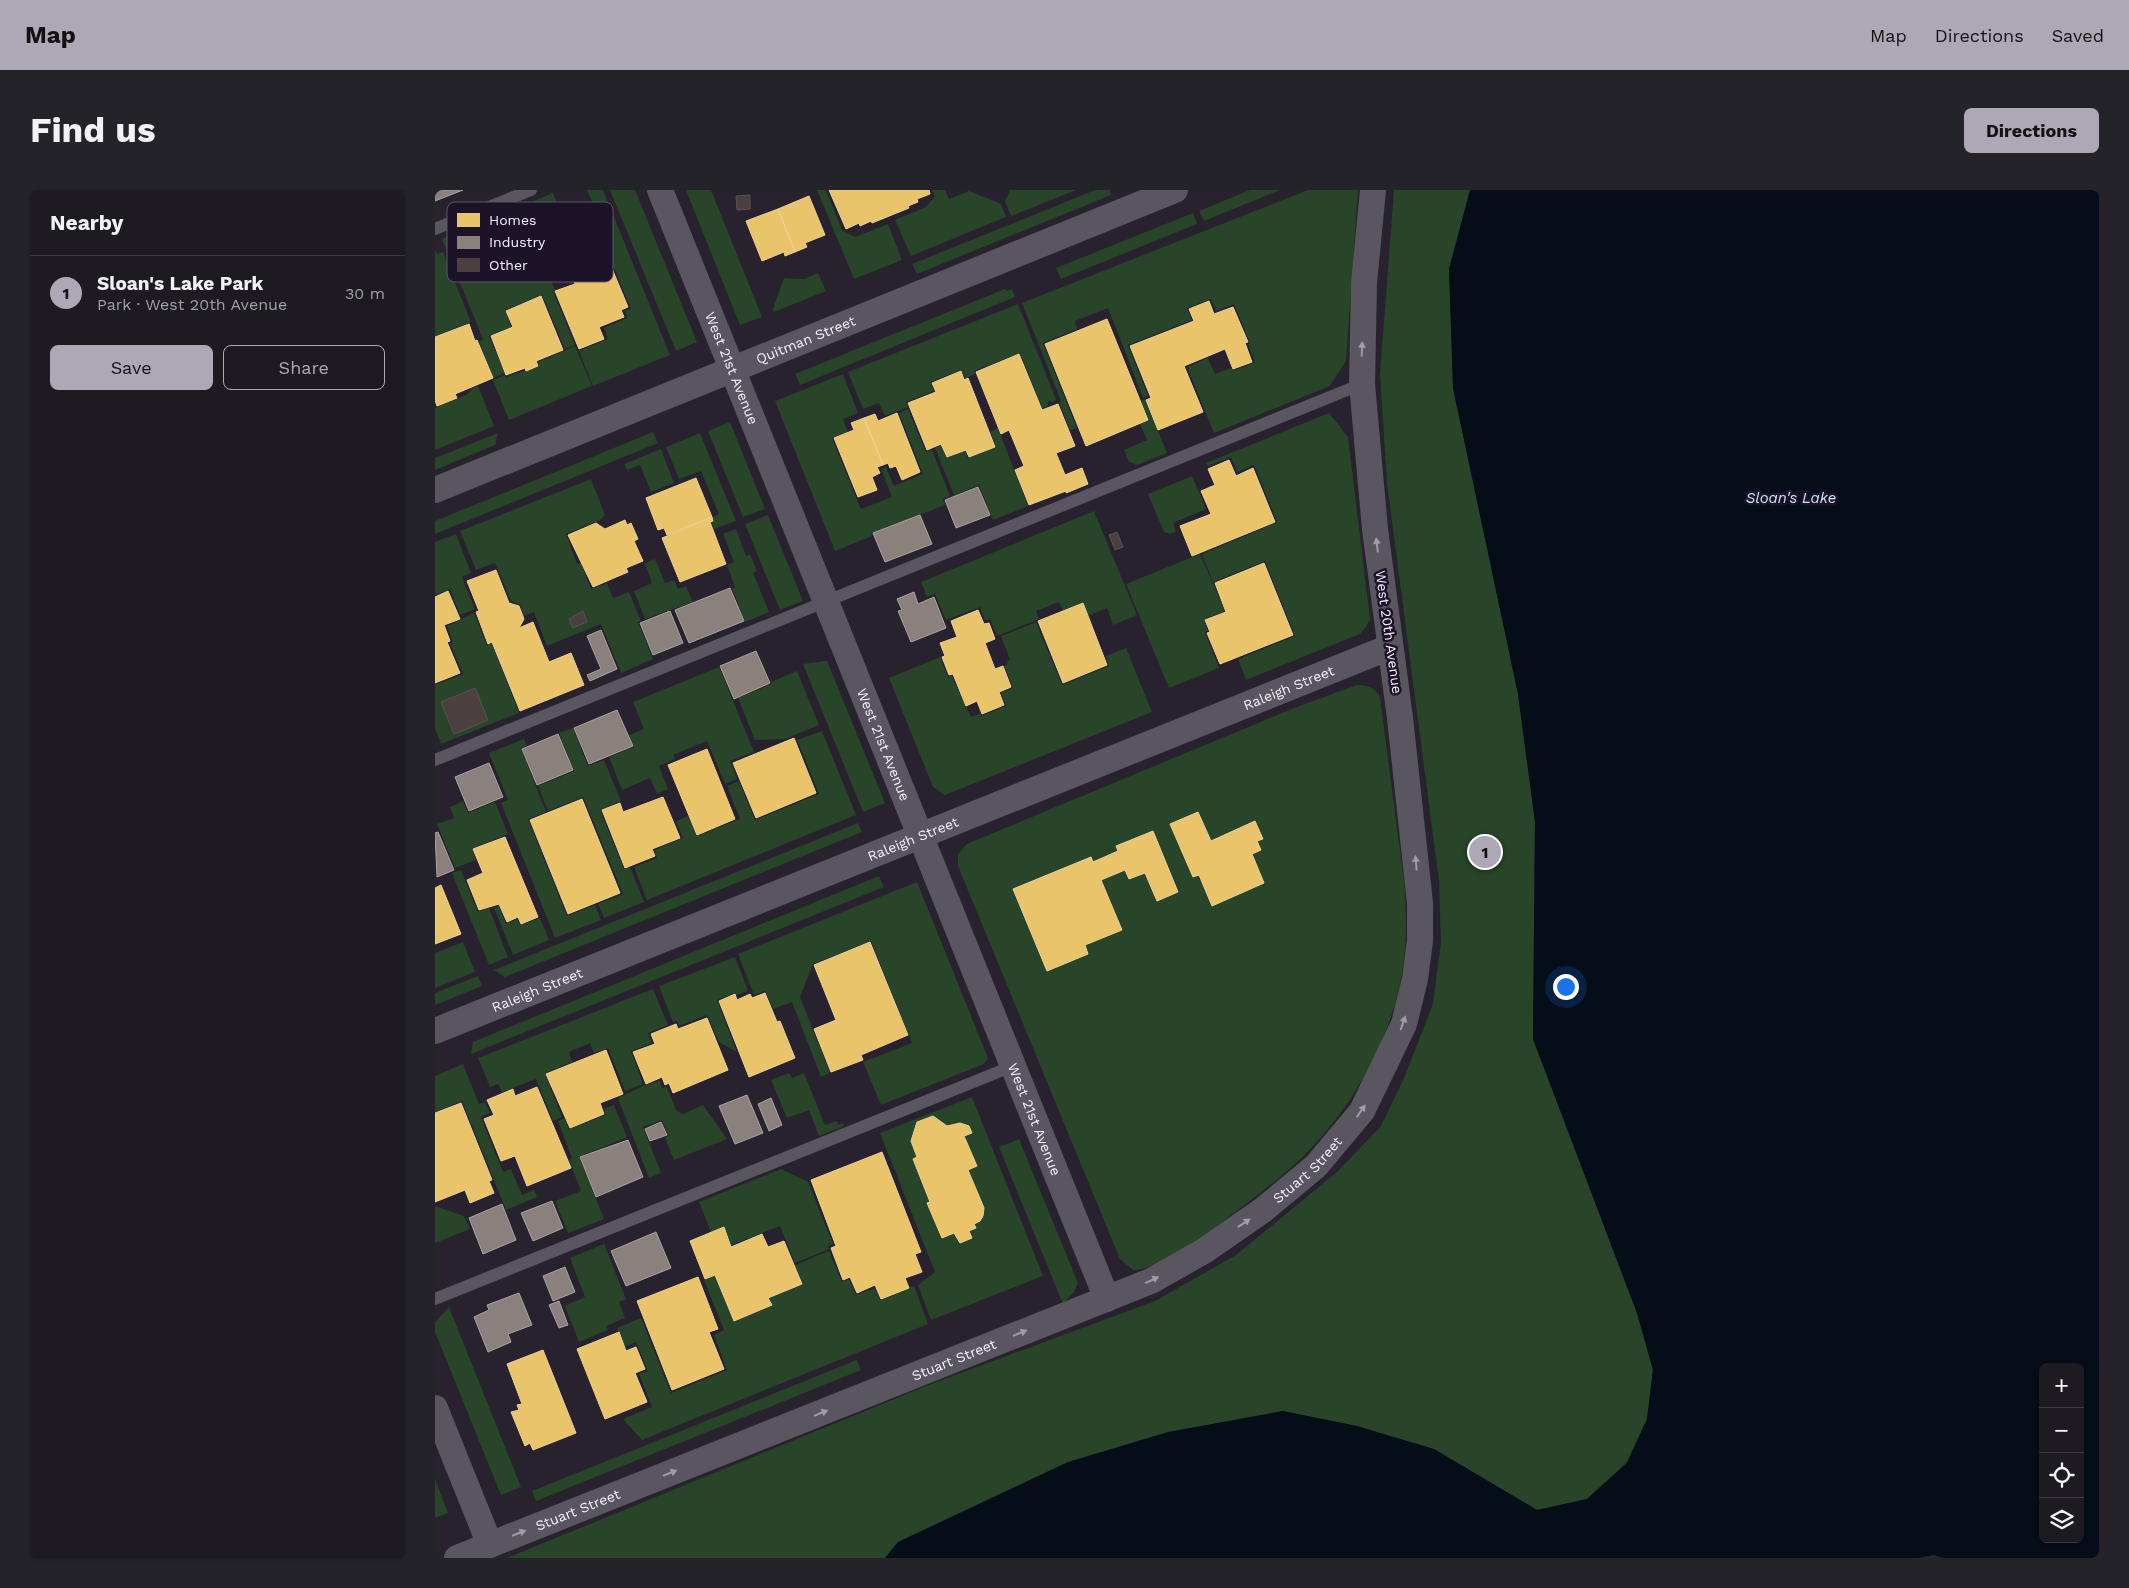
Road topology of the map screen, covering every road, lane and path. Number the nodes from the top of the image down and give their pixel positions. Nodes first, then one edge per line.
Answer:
1 (531, 190) edge
2 (660, 190) edge
3 (1175, 190) edge
4 (1373, 190) edge
5 (501, 202) edge
6 (447, 223) edge
7 (435, 228) edge
8 (733, 370) junction
9 (1362, 384) junction
10 (435, 490) edge
11 (826, 601) junction
12 (1390, 647) junction
13 (435, 760) edge
14 (921, 836) junction
15 (435, 1031) edge
16 (1013, 1066) junction
17 (1384, 1068) joint
18 (435, 1299) edge
19 (1107, 1299) junction
20 (435, 1408) edge
21 (490, 1545) junction
22 (457, 1558) edge

1 - 5 lane
2 - 8 street, West 21st Avenue
3 - 8 street, Quitman Street
9 -> 4 street, West 20th Avenue
6 - 7 lane
8 - 10 street, Quitman Street
8 - 11 street, West 21st Avenue
9 - 11 lane
12 -> 9 street, West 20th Avenue
11 - 13 lane
11 - 14 street, West 21st Avenue
12 - 14 street, Raleigh Street
17 -> 12 street, West 20th Avenue
14 - 15 street, Raleigh Street
14 - 16 street, West 21st Avenue
16 - 18 lane
16 - 19 street, West 21st Avenue
19 -> 17 street, Stuart Street
21 -> 19 street, Stuart Street
20 - 21 street
21 - 22 street, Stuart Street

